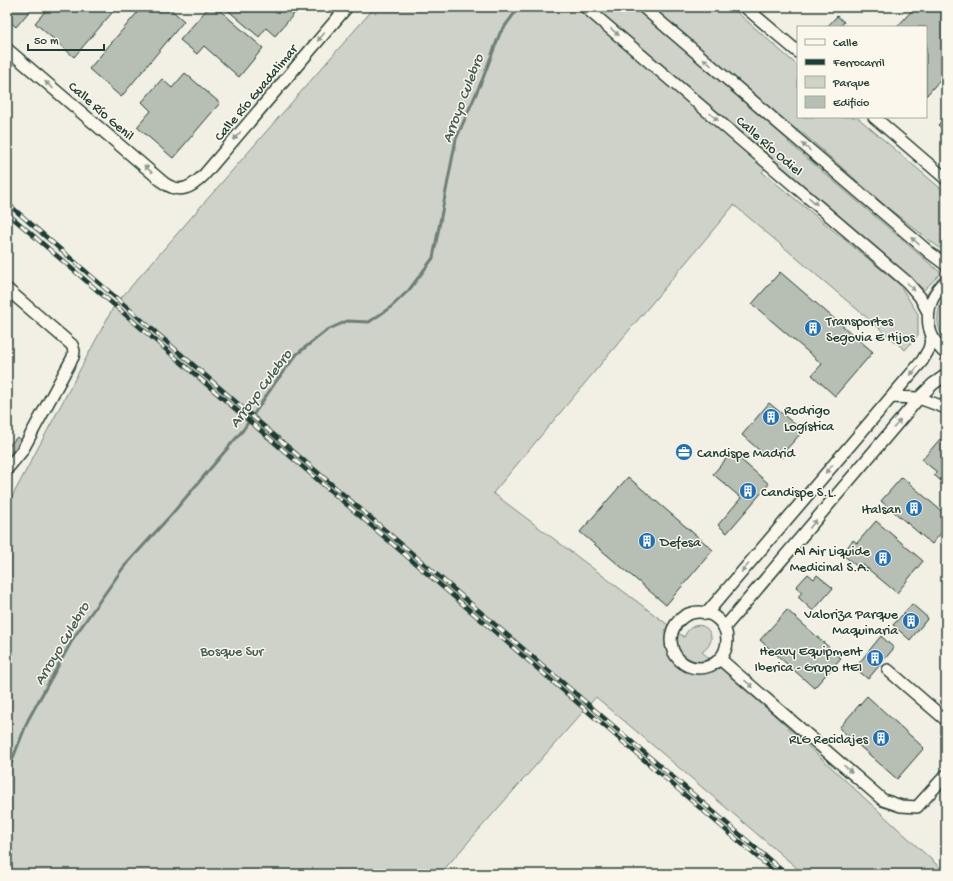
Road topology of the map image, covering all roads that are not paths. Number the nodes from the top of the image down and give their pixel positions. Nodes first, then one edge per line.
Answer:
1 (347, 7) edge
2 (585, 7) edge
3 (643, 7) edge
4 (745, 7) edge
5 (7, 49) edge
6 (797, 51) edge
7 (875, 118) edge
8 (946, 179) edge
9 (180, 190) joint
10 (946, 265) edge
11 (946, 281) edge
12 (7, 289) edge
13 (928, 312) junction
14 (932, 337) junction
15 (946, 354) edge
16 (946, 375) edge
17 (891, 397) junction
18 (919, 398) junction
19 (946, 408) edge
20 (7, 469) edge
21 (706, 614) junction
22 (724, 628) junction
23 (720, 659) junction
24 (888, 670) dead end
25 (946, 720) edge
26 (946, 775) edge

1 -> 9 street, Calle Río Guadalimar
2 -> 13 street, Calle Río Odiel
10 -> 3 street, Calle Río Odiel
4 - 6 street
9 -> 5 street, Calle Río Genil
7 - 8 street
11 - 13 street
12 - 20 street
13 - 14 street
14 - 15 street
14 -> 17 street
16 - 18 street
17 - 18 street
17 -> 21 street
18 - 19 street
22 -> 18 street
21 - 22 street
21 - 23 street
22 - 23 street
23 -> 26 street
24 - 25 street

